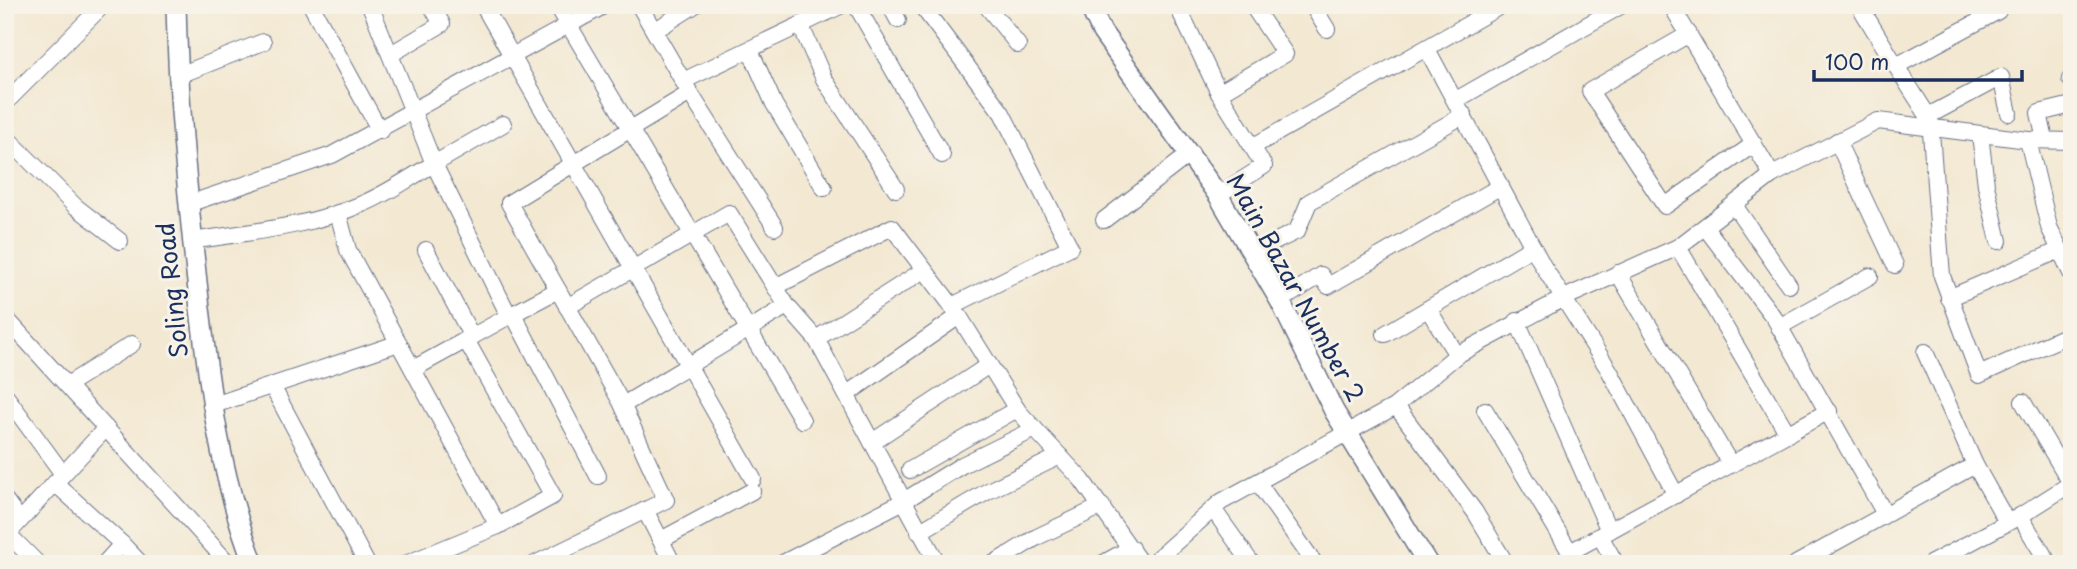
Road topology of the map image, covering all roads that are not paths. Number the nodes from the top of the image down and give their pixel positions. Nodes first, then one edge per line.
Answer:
1 (103, 5) edge
2 (176, 5) edge
3 (311, 5) edge
4 (370, 5) edge
5 (431, 5) edge
6 (483, 5) edge
7 (557, 5) edge
8 (605, 5) edge
9 (639, 5) edge
10 (695, 5) edge
11 (842, 5) edge
12 (856, 5) edge
13 (890, 5) edge
14 (921, 5) edge
15 (986, 5) edge
16 (1089, 5) edge
17 (1177, 5) edge
18 (1252, 5) edge
19 (1312, 5) edge
20 (1502, 5) edge
21 (1622, 5) edge
22 (1671, 5) edge
23 (1860, 5) edge
24 (1995, 5) edge
25 (898, 20) dead end
26 (569, 25) junction
27 (801, 26) junction
28 (1328, 29) dead end
29 (654, 31) junction
30 (1689, 34) junction
31 (263, 42) dead end
32 (1018, 45) dead end
33 (1427, 49) junction
34 (750, 50) junction
35 (391, 54) junction
36 (513, 56) junction
37 (1896, 66) junction
38 (177, 76) junction
39 (687, 87) junction
40 (1219, 93) junction
41 (1456, 100) junction
42 (5, 103) edge
43 (2072, 105) edge
44 (413, 112) junction
45 (2009, 113) dead end
46 (1464, 116) junction
47 (1930, 122) junction
48 (503, 124) dead end
49 (631, 129) junction
50 (380, 131) junction
51 (1980, 134) junction
52 (5, 136) edge
53 (2036, 140) junction
54 (1837, 141) junction
55 (2072, 141) edge
56 (1754, 144) junction
57 (1252, 147) junction
58 (1191, 153) junction
59 (942, 155) dead end
60 (576, 163) junction
61 (434, 164) junction
62 (1772, 175) junction
63 (1501, 186) junction
64 (824, 188) dead end
65 (896, 189) dead end
66 (1218, 195) junction
67 (188, 204) junction
68 (1734, 205) junction
69 (338, 214) junction
70 (1104, 219) dead end
71 (775, 227) dead end
72 (1705, 227) junction
73 (693, 234) junction
74 (1999, 240) dead end
75 (120, 241) dead end
76 (192, 241) junction
77 (1533, 247) junction
78 (1678, 247) junction
79 (426, 250) dead end
80 (2060, 250) junction
81 (1252, 253) junction
82 (1895, 265) dead end
83 (634, 268) junction
84 (924, 270) junction
85 (1618, 273) junction
86 (1870, 275) dead end
87 (2072, 275) edge
88 (1789, 285) dead end
89 (775, 287) junction
90 (558, 290) junction
91 (1564, 298) junction
92 (1950, 298) junction
93 (1280, 301) junction
94 (787, 306) junction
95 (567, 307) junction
96 (1428, 309) junction
97 (956, 311) junction
98 (511, 315) junction
99 (5, 317) edge
100 (1517, 321) junction
101 (1779, 327) junction
102 (749, 329) junction
103 (2072, 333) edge
104 (1385, 334) dead end
105 (469, 339) junction
106 (816, 339) junction
107 (399, 343) junction
108 (132, 344) dead end
109 (1925, 352) dead end
110 (1457, 355) junction
111 (689, 365) junction
112 (989, 365) junction
113 (413, 369) junction
114 (67, 385) junction
115 (272, 386) junction
116 (847, 394) junction
117 (5, 395) edge
118 (2023, 402) dead end
119 (623, 405) junction
120 (211, 406) junction
121 (1395, 406) junction
122 (1017, 408) junction
123 (1485, 410) dead end
124 (1829, 411) junction
125 (802, 420) dead end
126 (106, 428) junction
127 (1035, 429) junction
128 (1788, 434) junction
129 (1349, 435) junction
130 (872, 442) junction
131 (1060, 456) junction
132 (1731, 465) junction
133 (1975, 465) junction
134 (910, 470) dead end
135 (598, 476) dead end
136 (59, 479) junction
137 (1258, 483) junction
138 (2072, 484) edge
139 (1676, 495) junction
140 (5, 500) edge
141 (902, 502) junction
142 (1102, 506) junction
143 (1213, 509) junction
144 (645, 510) junction
145 (1885, 514) junction
146 (2014, 519) junction
147 (20, 520) junction
148 (498, 526) junction
149 (919, 532) junction
150 (1605, 534) junction
151 (7, 535) edge
152 (661, 540) junction
153 (121, 544) junction
154 (1131, 548) junction
155 (560, 558) edge
156 (934, 562) edge
157 (2043, 562) edge
158 (38, 564) edge
159 (104, 564) edge
160 (141, 564) edge
161 (229, 564) edge
162 (254, 564) edge
163 (367, 564) edge
164 (406, 564) edge
165 (535, 564) edge
166 (673, 564) edge
167 (781, 564) edge
168 (993, 564) edge
169 (1102, 564) edge
170 (1141, 564) edge
171 (1151, 564) edge
172 (1252, 564) edge
173 (1315, 564) edge
174 (1428, 564) edge
175 (1506, 564) edge
176 (1616, 564) edge
177 (1796, 564) edge
178 (1930, 564) edge

1 - 42 street
2 - 38 street, Soling Road
3 - 50 street
4 - 35 street
5 - 35 street
6 - 36 street
7 - 26 street
8 - 26 street
9 - 29 street
10 - 29 street
11 - 27 street
12 - 59 street
13 - 25 street
14 - 97 street
15 - 32 street
16 - 58 street, Main Bazar Number 2
17 - 40 street
18 - 40 street
19 - 28 street
20 - 33 street
21 - 41 street
22 - 30 street
23 - 37 street
24 - 37 street
26 - 36 street
26 - 49 street
27 - 34 street
27 - 65 street
29 - 39 street
30 - 56 street
30 - 56 street
31 - 38 street
33 - 41 street
33 - 57 street
34 - 39 street
34 - 64 street
35 - 44 street
36 - 44 street
36 - 60 street
37 - 47 street
38 - 67 street, Soling Road
39 - 49 street
39 - 71 street
40 - 57 street
41 - 46 street
43 - 53 street
44 - 50 street
44 - 61 street
45 - 47 street
46 - 63 street
46 - 81 street
47 - 51 street
47 - 54 street
47 - 92 street
48 - 61 street
49 - 60 street
49 - 73 street
50 - 67 street
51 - 53 street
51 - 74 street
52 - 75 street
53 - 55 street
53 - 80 street
54 - 62 street
54 - 82 street
56 - 62 street
57 - 66 street
58 - 66 street, Main Bazar Number 2
58 - 70 street
60 - 83 street
60 - 90 street
61 - 69 street
61 - 98 street
62 - 68 street
63 - 77 street
63 - 93 street
66 - 81 street, Main Bazar Number 2
67 - 76 street, Soling Road
68 - 72 street
68 - 88 street
69 - 76 street
69 - 107 street
72 - 78 street
72 - 101 street
73 - 83 street
73 - 89 street
73 - 102 street
76 - 120 street, Soling Road
77 - 91 street
77 - 96 street
78 - 85 street
78 - 128 street
79 - 105 street
80 - 87 street
80 - 92 street
81 - 93 street, Main Bazar Number 2
83 - 95 street
83 - 111 street
84 - 89 street
84 - 97 street
84 - 106 street
85 - 91 street
85 - 132 street
86 - 101 street
89 - 94 street
90 - 95 street
90 - 98 street
91 - 100 street
91 - 139 street
92 - 103 street
93 - 129 street, Main Bazar Number 2
94 - 102 street
94 - 106 street
95 - 119 street
96 - 104 street
96 - 110 street
97 - 112 street
97 - 116 street
98 - 105 street
98 - 135 street
99 - 114 street
100 - 110 street
100 - 150 street
101 - 124 street
102 - 111 street
102 - 125 street
105 - 113 street
105 - 148 street
106 - 116 street
107 - 113 street
107 - 115 street
108 - 114 street
109 - 133 street
110 - 121 street
111 - 119 street
111 - 152 street
112 - 122 street
112 - 130 street
113 - 148 street
114 - 126 street
115 - 120 street
115 - 163 street
116 - 130 street
117 - 136 street
118 - 138 street
119 - 144 street
120 - 162 street, Soling Road
121 - 129 street
121 - 175 street
122 - 127 street
122 - 134 street
123 - 150 street
124 - 128 street
124 - 145 street
126 - 136 street
126 - 161 street
127 - 131 street
127 - 141 street
128 - 132 street
129 - 137 street
129 - 174 street, Main Bazar Number 2
130 - 141 street
131 - 142 street
131 - 149 street
132 - 139 street
133 - 145 street
133 - 146 street
136 - 147 street
136 - 153 street
137 - 143 street
137 - 173 street
138 - 146 street
139 - 150 street
140 - 147 street
141 - 149 street
141 - 167 street
142 - 154 street
142 - 168 street
143 - 171 street
143 - 172 street
144 - 152 street
144 - 155 street
145 - 177 street
146 - 157 street
146 - 178 street
147 - 151 street
148 - 164 street
149 - 156 street
150 - 176 street
151 - 158 street
152 - 166 street
153 - 159 street
153 - 160 street
154 - 169 street
154 - 170 street
155 - 165 street

